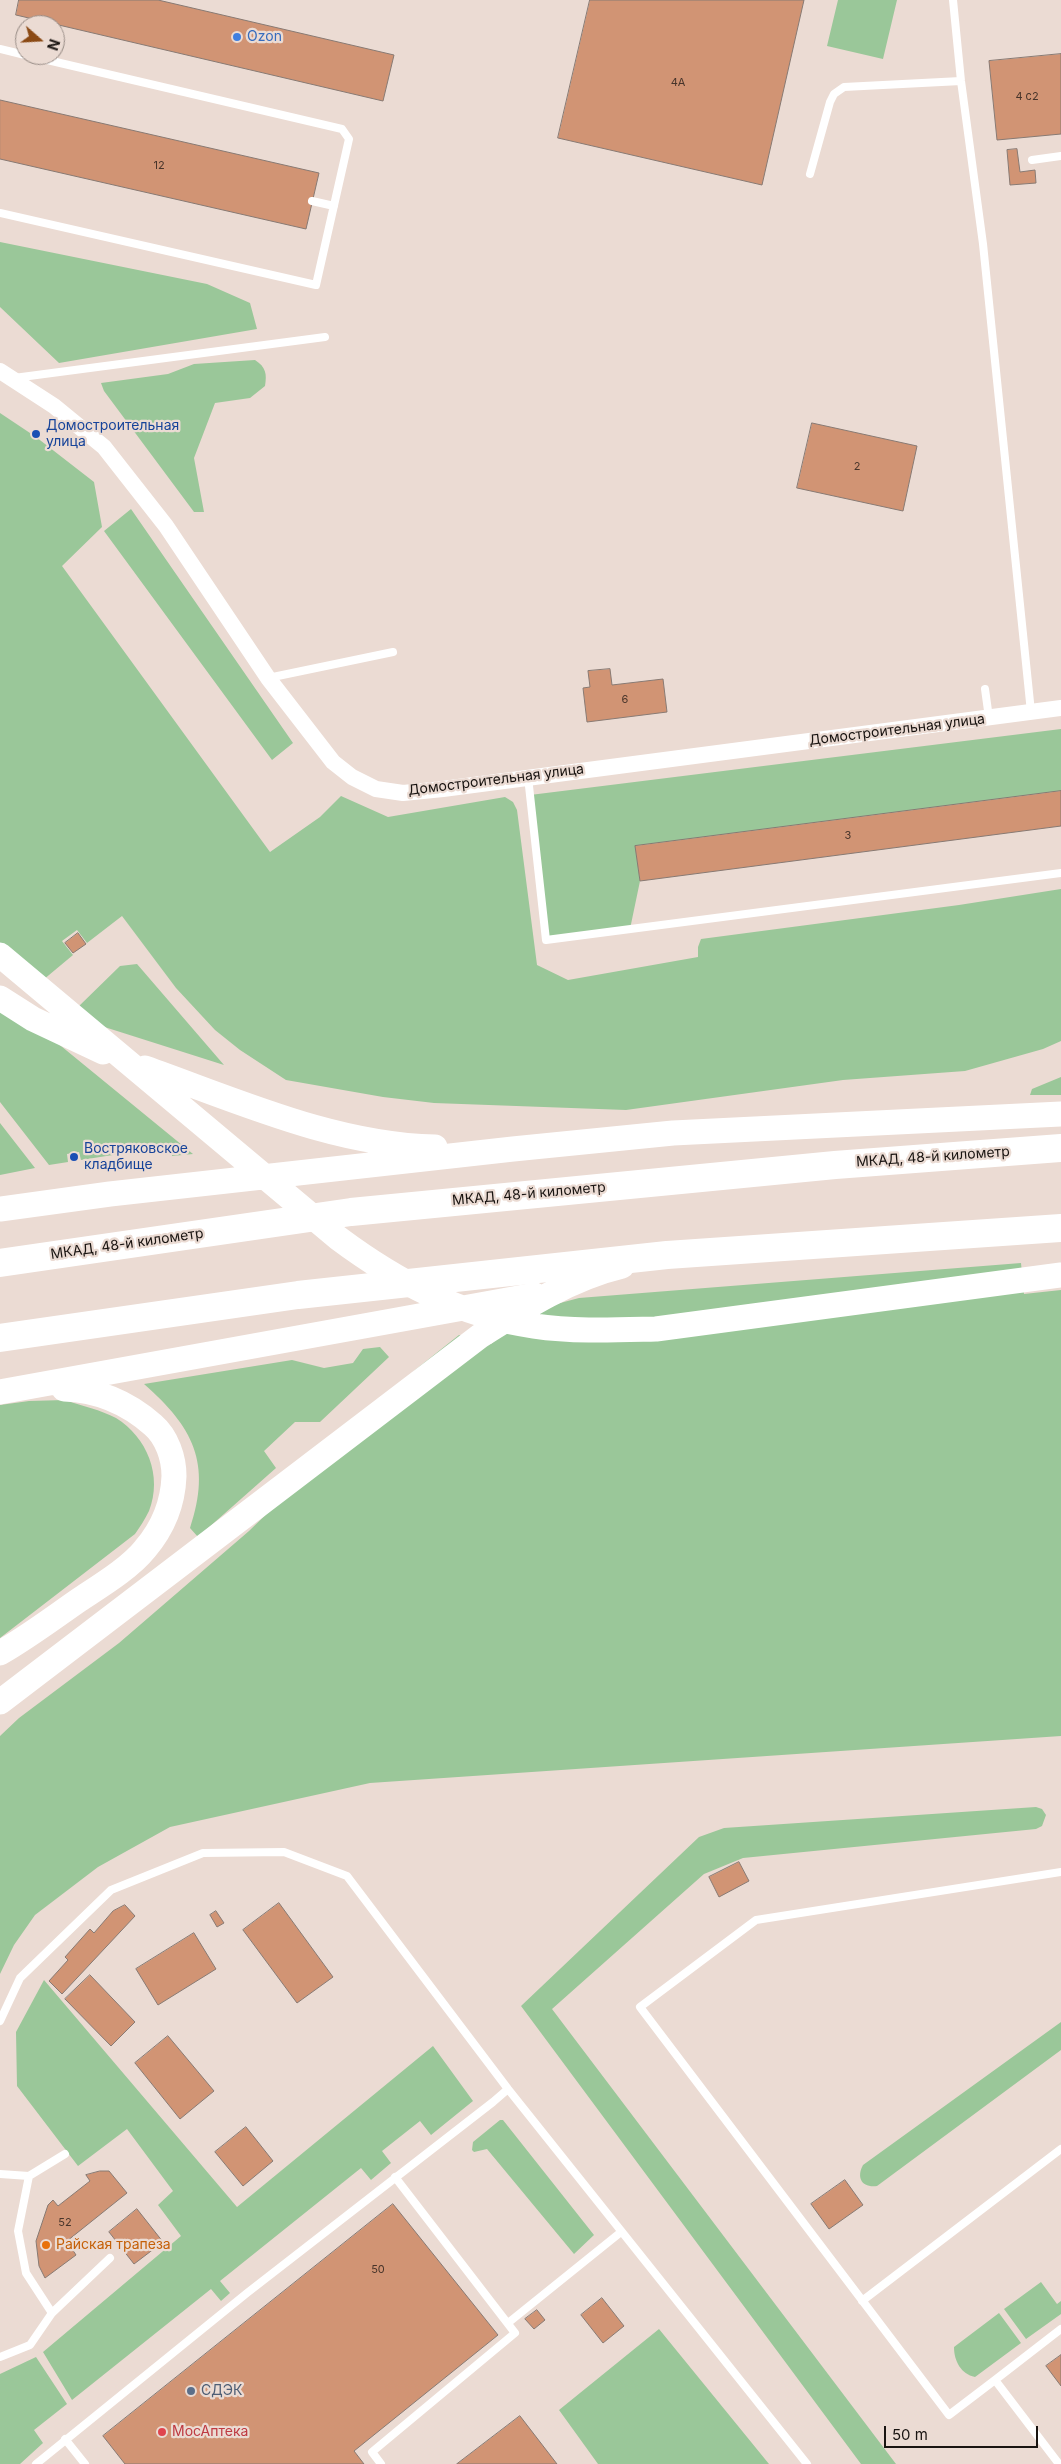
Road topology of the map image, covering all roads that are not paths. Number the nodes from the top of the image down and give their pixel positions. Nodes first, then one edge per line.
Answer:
1 (954, 0) edge
2 (0, 49) edge
3 (15, 53) edge
4 (65, 64) edge
5 (961, 81) junction
6 (1061, 156) edge
7 (1032, 160) dead end
8 (810, 174) dead end
9 (312, 201) dead end
10 (334, 206) junction
11 (0, 213) edge
12 (325, 337) dead end
13 (6, 375) edge
14 (393, 652) dead end
15 (268, 678) junction
16 (985, 689) dead end
17 (1061, 708) edge
18 (1031, 712) junction
19 (988, 718) junction
20 (528, 776) junction
21 (1061, 873) edge
22 (0, 955) edge
23 (0, 998) edge
24 (1061, 1102) edge
25 (1061, 1114) edge
26 (1011, 1115) junction
27 (1061, 1148) edge
28 (513, 1149) junction
29 (0, 1209) edge
30 (1061, 1228) edge
31 (667, 1255) junction
32 (0, 1263) edge
33 (1061, 1275) edge
34 (558, 1291) junction
35 (0, 1338) edge
36 (26, 1388) junction
37 (0, 1392) edge
38 (0, 1653) edge
39 (0, 1702) edge
40 (1061, 1872) edge
41 (0, 2021) edge
42 (508, 2089) junction
43 (1061, 2149) edge
44 (65, 2154) dead end
45 (0, 2174) edge
46 (28, 2176) junction
47 (395, 2177) junction
48 (621, 2232) junction
49 (110, 2258) dead end
50 (862, 2301) junction
51 (52, 2313) junction
52 (508, 2323) junction
53 (1061, 2329) edge
54 (0, 2358) edge
55 (995, 2380) junction
56 (65, 2439) junction
57 (36, 2464) edge
58 (85, 2464) edge
59 (381, 2464) edge
60 (807, 2464) edge
61 (1059, 2464) edge

1 - 5 lane
2 - 3 lane
4 - 10 lane
5 - 8 lane
5 - 18 lane
6 - 7 lane
9 - 10 lane
10 - 11 lane
12 - 13 lane
13 - 15 street, Домостроительная улица
14 - 15 lane
15 - 20 street, Домостроительная улица
16 - 19 lane
17 - 18 street, Домостроительная улица
18 - 19 street, Домостроительная улица
19 - 20 street, Домостроительная улица
20 - 21 lane
22 - 33 main road
23 - 28 main road
24 - 26 street
25 - 26 main road
26 - 28 main road
27 - 32 highway, МКАД, 48-й километр
28 - 29 main road
30 - 31 highway
31 - 34 main road
31 - 35 highway
34 - 36 main road
34 - 39 main road
36 - 37 main road
36 - 38 main road
40 - 50 lane
41 - 42 lane
42 - 47 lane
42 - 48 lane
43 - 50 lane
44 - 46 lane
45 - 46 lane
46 - 51 lane
47 - 52 lane
47 - 56 lane
48 - 52 lane
48 - 60 lane
49 - 51 lane
50 - 55 lane
51 - 54 lane
52 - 59 lane
53 - 55 lane
55 - 61 lane
56 - 57 lane
56 - 58 lane

